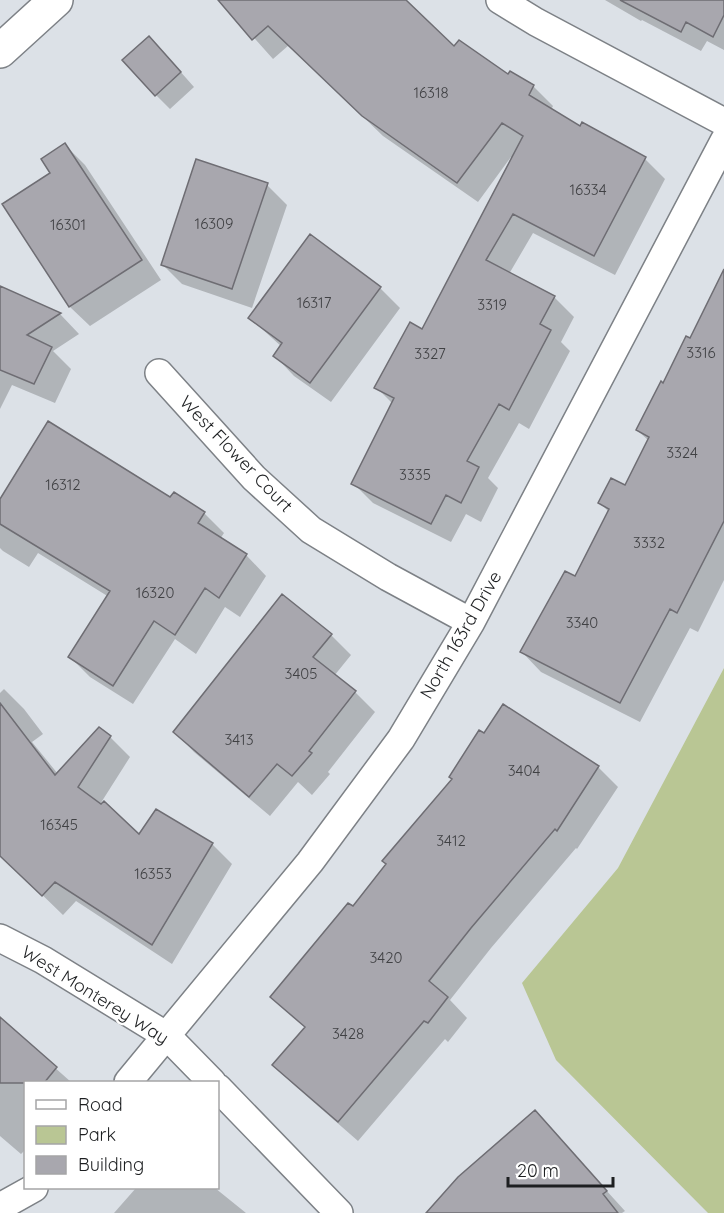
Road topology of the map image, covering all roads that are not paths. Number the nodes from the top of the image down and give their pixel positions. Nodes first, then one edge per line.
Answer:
1 (56, 0) edge
2 (500, 0) edge
3 (0, 51) edge
4 (724, 122) edge
5 (724, 141) edge
6 (159, 373) dead end
7 (471, 622) junction
8 (0, 938) edge
9 (167, 1036) junction
10 (130, 1081) edge
11 (210, 1081) edge
12 (219, 1089) edge
13 (32, 1189) edge
14 (0, 1207) edge
15 (339, 1213) edge

1 - 3 street
2 - 4 street
5 - 7 street, North 163rd Drive
6 - 7 street, West Flower Court
7 - 9 street, North 163rd Drive
8 - 9 street, West Monterey Way
9 - 10 street, North 163rd Drive
9 - 11 street, West Monterey Way
12 - 15 street
13 - 14 street

